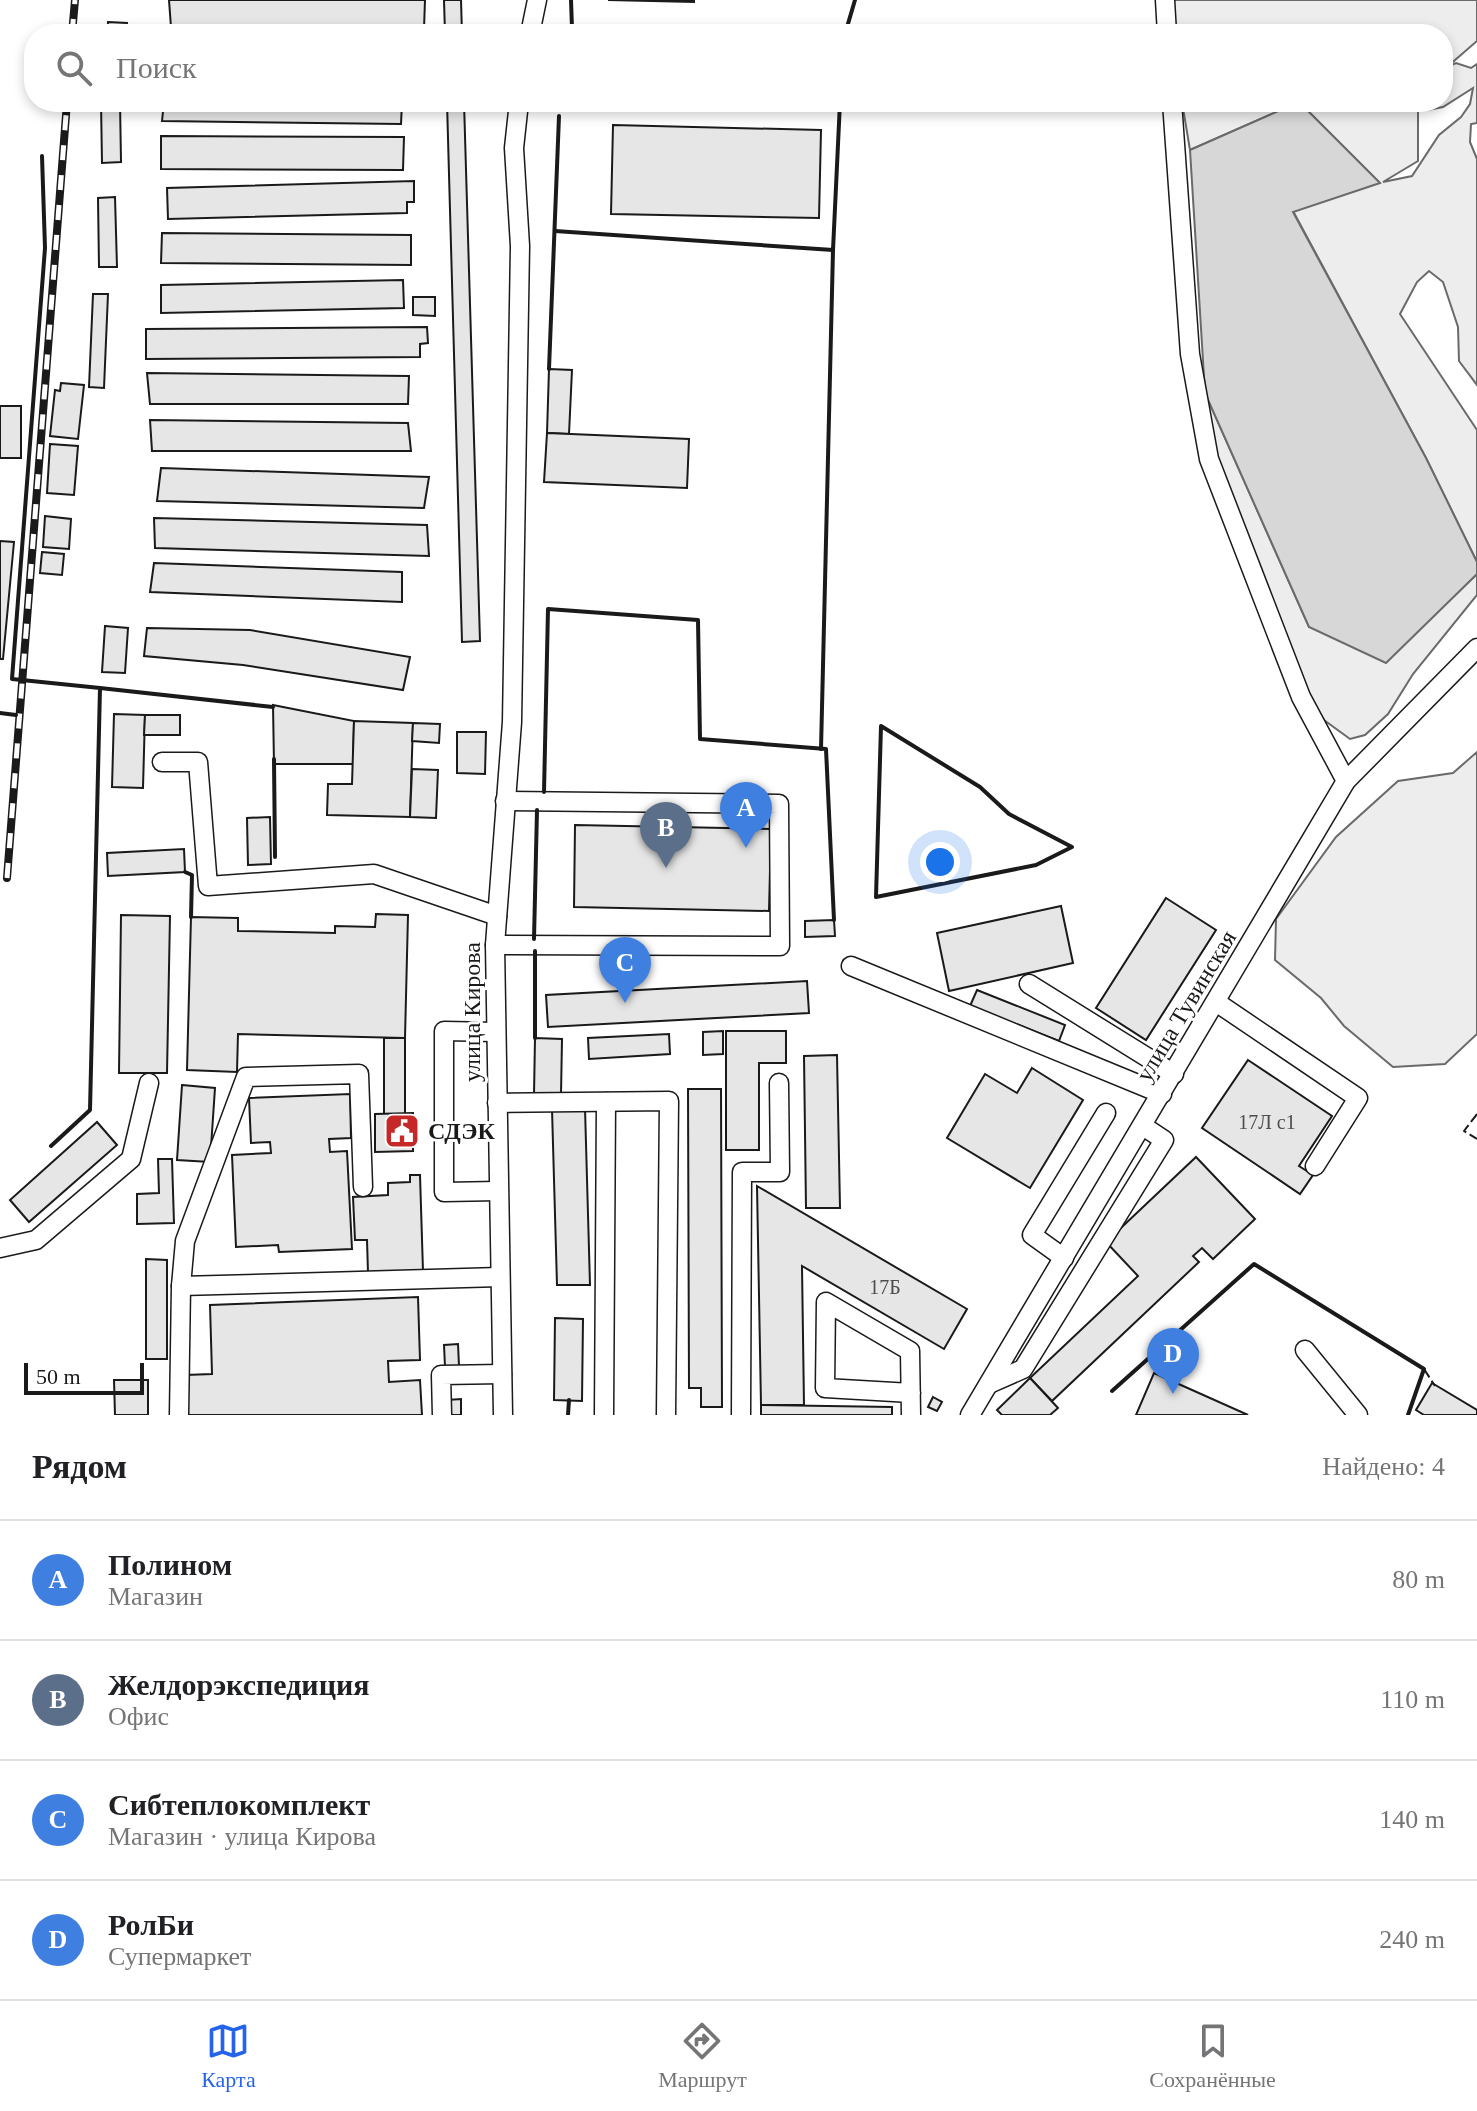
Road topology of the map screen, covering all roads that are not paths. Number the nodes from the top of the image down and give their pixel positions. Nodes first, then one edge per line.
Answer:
1 (537, 0) edge
2 (1165, 0) edge
3 (532, 24) edge
4 (1166, 24) edge
5 (519, 112) edge
6 (1173, 112) edge
7 (1477, 648) edge
8 (162, 762) dead end
9 (1346, 781) junction
10 (505, 801) junction
11 (497, 916) junction
12 (495, 945) junction
13 (851, 966) dead end
14 (1029, 984) dead end
15 (1216, 1002) junction
16 (495, 1032) junction
17 (1174, 1074) junction
18 (149, 1083) dead end
19 (779, 1083) dead end
20 (1162, 1094) junction
21 (606, 1102) junction
22 (497, 1103) junction
23 (1106, 1113) dead end
24 (1143, 1126) junction
25 (1315, 1166) dead end
26 (363, 1187) dead end
27 (498, 1191) junction
28 (0, 1248) edge
29 (1064, 1258) junction
30 (500, 1277) junction
31 (181, 1286) junction
32 (1305, 1350) dead end
33 (502, 1374) junction
34 (989, 1384) junction
35 (911, 1393) junction
36 (179, 1415) edge
37 (442, 1415) edge
38 (503, 1415) edge
39 (604, 1415) edge
40 (666, 1415) edge
41 (741, 1415) edge
42 (911, 1415) edge
43 (926, 1415) edge
44 (970, 1415) edge
45 (1358, 1415) edge

1 - 3 street
2 - 4 street
5 - 10 street, улица Кирова
6 - 9 street
7 - 9 street, улица Тувинская
8 - 11 street
9 - 15 street, улица Тувинская
10 - 11 street, улица Кирова
10 - 12 street
11 - 12 street, улица Кирова
12 - 16 street, улица Кирова
13 - 20 street
14 - 17 street
15 - 17 street, улица Тувинская
15 - 25 street
16 - 22 street, улица Кирова
16 - 27 street
17 - 20 street, улица Тувинская
18 - 28 street
19 - 41 street
20 - 24 street, улица Тувинская
21 - 22 street
21 - 39 street
21 - 40 street
22 - 27 street, улица Кирова
23 - 29 street
24 - 29 street, улица Тувинская
24 - 34 street
26 - 31 street
27 - 30 street, улица Кирова
29 - 34 street, улица Тувинская
30 - 31 street
30 - 33 street, улица Кирова
31 - 36 street
32 - 45 street
33 - 37 street
33 - 38 street, улица Кирова
34 - 44 street, улица Тувинская
35 - 35 street
35 - 42 street
35 - 43 street

